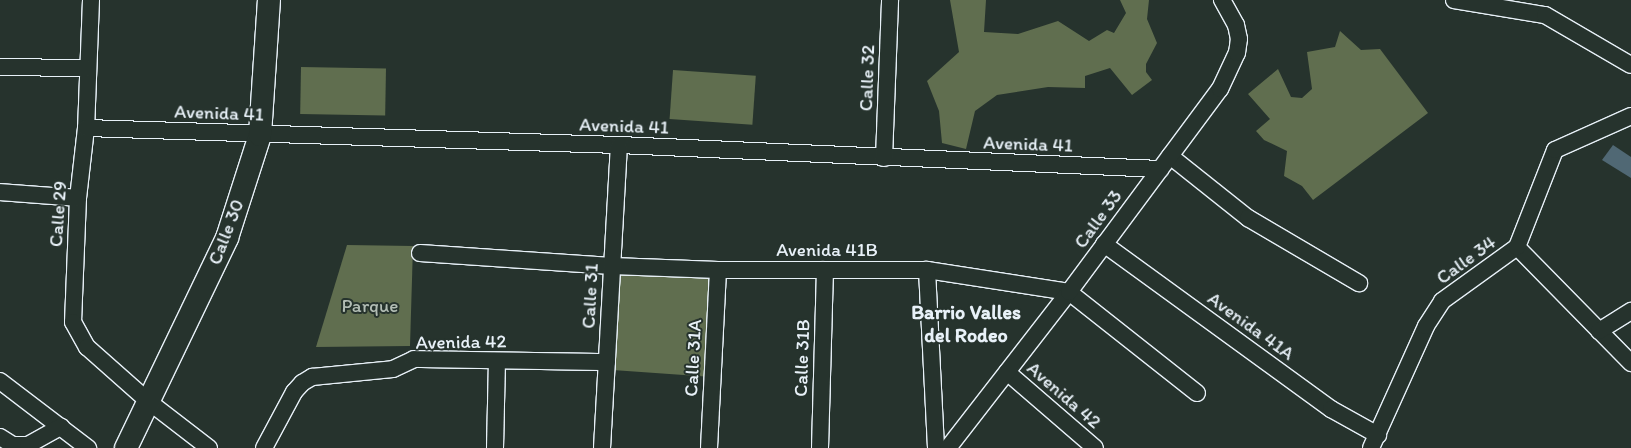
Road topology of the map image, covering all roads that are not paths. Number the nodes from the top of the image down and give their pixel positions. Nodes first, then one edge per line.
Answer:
1 (91, 0) edge
2 (269, 0) edge
3 (890, 0) edge
4 (1222, 0) edge
5 (1454, 0) edge
6 (1631, 65) edge
7 (0, 67) edge
8 (88, 68) junction
9 (1631, 116) edge
10 (86, 128) junction
11 (260, 135) junction
12 (619, 145) junction
13 (1170, 156) junction
14 (884, 158) junction
15 (1160, 169) junction
16 (0, 192) edge
17 (78, 198) junction
18 (1104, 244) junction
19 (1517, 247) junction
20 (420, 253) dead end
21 (612, 266) junction
22 (718, 270) junction
23 (825, 270) junction
24 (927, 270) junction
25 (1359, 283) dead end
26 (1069, 292) junction
27 (1631, 312) edge
28 (1600, 331) junction
29 (497, 361) junction
30 (607, 362) junction
31 (1631, 363) edge
32 (1007, 372) junction
33 (0, 381) edge
34 (1197, 393) dead end
35 (148, 401) junction
36 (61, 427) junction
37 (0, 437) edge
38 (1373, 445) edge
39 (88, 448) edge
40 (126, 448) edge
41 (210, 448) edge
42 (264, 448) edge
43 (495, 448) edge
44 (602, 448) edge
45 (709, 448) edge
46 (820, 448) edge
47 (936, 448) edge
48 (948, 448) edge
49 (1095, 448) edge

1 - 8 street, Calle 29
2 - 11 main road, Calle 30
3 - 14 street, Calle 32
4 - 13 street, Calle 33
5 - 6 street
7 - 8 street
8 - 10 street, Calle 29
9 - 19 street, Calle 34
10 - 11 street, Avenida 41
10 - 17 street, Calle 29
11 - 12 street, Avenida 41
11 - 35 main road, Calle 30
12 - 14 street, Avenida 41
12 - 21 street, Calle 31
13 - 15 street, Calle 33
13 - 25 street
14 - 15 street, Avenida 41
15 - 18 street, Calle 33
16 - 17 street
17 - 35 street, Calle 29
18 - 26 street, Calle 33
18 - 38 street, Avenida 41A
19 - 28 street
19 - 38 street, Calle 34
20 - 21 street, Avenida 41B
21 - 22 street, Avenida 41B
21 - 30 street, Calle 31
22 - 23 street, Avenida 41B
22 - 45 street, Calle 31A
23 - 24 street, Avenida 41B
23 - 46 street, Calle 31B
24 - 26 street, Avenida 41B
24 - 47 street
26 - 32 street, Calle 33
26 - 34 street, Avenida 41B
27 - 28 street
28 - 31 street
29 - 30 street, Avenida 42
29 - 42 street, Avenida 42
29 - 43 street
30 - 44 street, Calle 31
32 - 48 street, Calle 33
32 - 49 street, Avenida 42
33 - 36 street
35 - 40 main road, Calle 30
35 - 41 street, Calle 29
36 - 37 street
36 - 39 street

